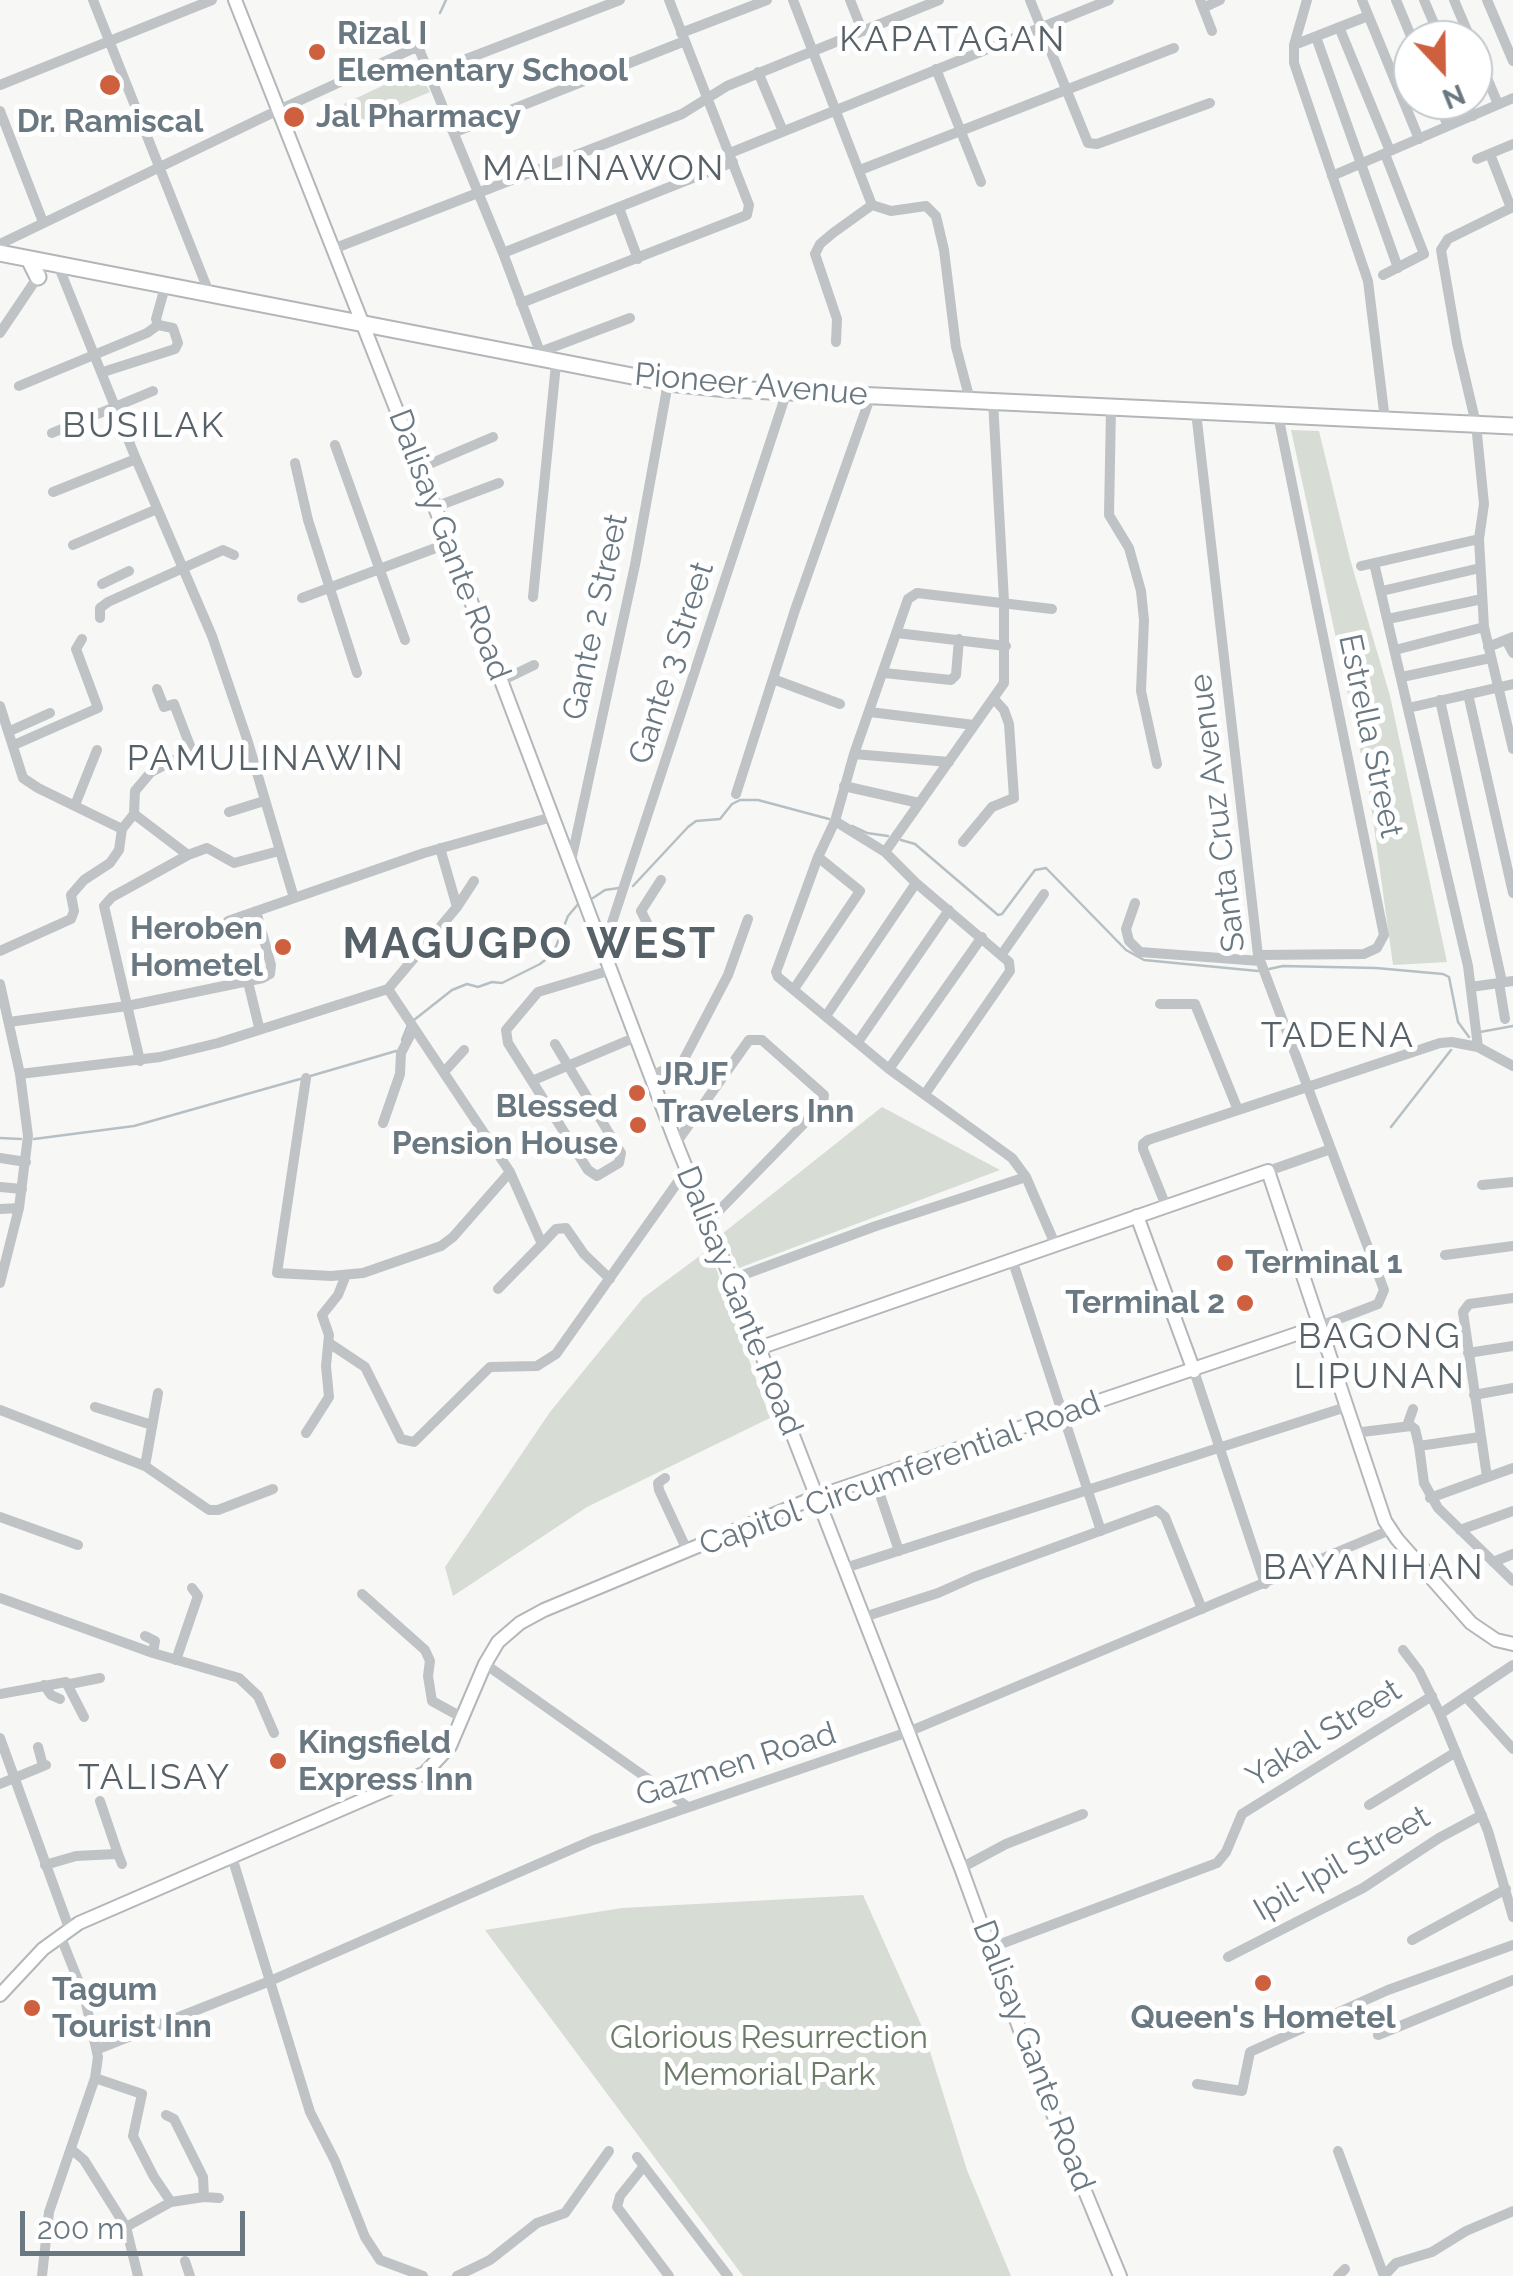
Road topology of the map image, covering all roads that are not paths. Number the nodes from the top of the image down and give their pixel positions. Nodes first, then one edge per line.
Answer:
1 (93, 0) edge
2 (212, 0) edge
3 (234, 0) edge
4 (620, 0) edge
5 (669, 0) edge
6 (768, 0) edge
7 (792, 0) edge
8 (850, 0) edge
9 (939, 0) edge
10 (1030, 0) edge
11 (1109, 0) edge
12 (1220, 0) edge
13 (1307, 0) edge
14 (1362, 0) edge
15 (1487, 0) edge
16 (1201, 4) edge
17 (908, 6) edge
18 (1368, 16) junction
19 (1041, 27) junction
20 (1339, 27) junction
21 (862, 30) junction
22 (1212, 31) dead end
23 (683, 37) junction
24 (1316, 37) junction
25 (110, 41) junction
26 (1294, 44) junction
27 (1174, 48) dead end
28 (813, 50) junction
29 (1513, 61) edge
30 (936, 69) junction
31 (758, 72) junction
32 (430, 73) junction
33 (0, 86) edge
34 (1065, 89) junction
35 (1493, 92) edge
36 (1513, 98) edge
37 (708, 100) junction
38 (1210, 103) dead end
39 (1498, 104) junction
40 (1493, 106) edge
41 (838, 109) junction
42 (278, 110) junction
43 (0, 112) edge
44 (1445, 120) edge
45 (1462, 120) edge
46 (1448, 126) junction
47 (782, 130) junction
48 (960, 130) junction
49 (455, 132) junction
50 (1419, 139) junction
51 (1513, 144) edge
52 (1388, 152) junction
53 (1490, 154) junction
54 (732, 158) junction
55 (1477, 159) dead end
56 (1363, 163) junction
57 (160, 167) junction
58 (860, 170) junction
59 (1332, 176) junction
60 (980, 182) dead end
61 (480, 192) junction
62 (872, 205) junction
63 (1512, 207) edge
64 (619, 208) junction
65 (44, 222) junction
66 (0, 244) edge
67 (333, 249) junction
68 (503, 252) junction
69 (0, 253) edge
70 (638, 259) junction
71 (48, 268) junction
72 (1398, 268) junction
73 (1383, 275) dead end
74 (165, 287) junction
75 (210, 295) junction
76 (521, 303) junction
77 (630, 318) dead end
78 (364, 324) junction
79 (158, 325) junction
80 (0, 333) edge
81 (836, 342) dead end
82 (95, 353) junction
83 (539, 356) junction
84 (556, 364) junction
85 (102, 372) junction
86 (668, 383) junction
87 (19, 386) dead end
88 (152, 391) dead end
89 (787, 391) junction
90 (872, 395) junction
91 (970, 400) junction
92 (993, 401) junction
93 (116, 406) junction
94 (1111, 408) junction
95 (1196, 412) junction
96 (1278, 415) junction
97 (1386, 420) junction
98 (1476, 424) junction
99 (1513, 426) edge
100 (52, 434) dead end
101 (493, 437) dead end
102 (335, 445) dead end
103 (136, 459) junction
104 (295, 464) dead end
105 (420, 468) junction
106 (499, 483) dead end
107 (53, 492) dead end
108 (435, 507) junction
109 (157, 508) junction
110 (1479, 539) junction
111 (449, 543) junction
112 (73, 545) dead end
113 (234, 556) dead end
114 (1374, 563) junction
115 (184, 566) junction
116 (1361, 566) dead end
117 (380, 568) junction
118 (1480, 568) junction
119 (102, 584) dead end
120 (137, 588) junction
121 (330, 588) junction
122 (1382, 592) junction
123 (532, 596) dead end
124 (302, 598) dead end
125 (1482, 599) junction
126 (1004, 601) junction
127 (1052, 609) dead end
128 (100, 618) dead end
129 (1388, 619) junction
130 (1484, 627) junction
131 (897, 633) junction
132 (1510, 638) edge
133 (82, 639) dead end
134 (959, 639) junction
135 (404, 640) dead end
136 (1006, 646) junction
137 (1396, 650) junction
138 (1489, 653) junction
139 (1513, 653) edge
140 (534, 666) dead end
141 (358, 673) dead end
142 (884, 673) junction
143 (1402, 677) junction
144 (773, 678) junction
145 (501, 681) junction
146 (1513, 684) edge
147 (1499, 687) junction
148 (157, 689) dead end
149 (1468, 694) junction
150 (995, 700) junction
151 (1440, 700) junction
152 (840, 704) dead end
153 (0, 706) edge
154 (164, 708) junction
155 (1408, 708) junction
156 (870, 712) junction
157 (50, 714) dead end
158 (152, 714) dead end
159 (974, 726) junction
160 (10, 731) junction
161 (14, 746) junction
162 (1513, 749) edge
163 (97, 750) dead end
164 (854, 754) junction
165 (948, 762) junction
166 (1157, 764) dead end
167 (844, 786) junction
168 (736, 794) dead end
169 (264, 801) junction
170 (919, 803) junction
171 (76, 805) junction
172 (229, 812) dead end
173 (134, 814) junction
174 (552, 817) junction
175 (835, 821) junction
176 (122, 830) junction
177 (963, 842) dead end
178 (440, 848) junction
179 (280, 851) junction
180 (885, 852) junction
181 (188, 855) junction
182 (818, 857) junction
183 (570, 862) junction
184 (661, 880) dead end
185 (474, 881) dead end
186 (916, 883) junction
187 (1513, 892) edge
188 (1044, 894) dead end
189 (294, 898) junction
190 (620, 901) junction
191 (1134, 903) dead end
192 (644, 906) junction
193 (457, 908) junction
194 (949, 910) junction
195 (256, 911) junction
196 (748, 919) dead end
197 (228, 920) dead end
198 (650, 929) dead end
199 (982, 937) junction
200 (0, 950) edge
201 (604, 950) junction
202 (1002, 954) junction
203 (1259, 958) junction
204 (611, 970) junction
205 (248, 982) junction
206 (1505, 982) edge
207 (0, 984) edge
208 (1471, 987) junction
209 (388, 988) junction
210 (794, 989) junction
211 (1160, 1004) dead end
212 (127, 1006) junction
213 (826, 1016) junction
214 (1505, 1019) dead end
215 (9, 1022) junction
216 (412, 1024) junction
217 (259, 1028) junction
218 (636, 1038) junction
219 (858, 1042) junction
220 (555, 1044) dead end
221 (1478, 1047) junction
222 (464, 1050) dead end
223 (140, 1061) junction
224 (567, 1065) junction
225 (1513, 1066) edge
226 (889, 1069) junction
227 (444, 1072) junction
228 (20, 1074) junction
229 (651, 1076) junction
230 (306, 1078) dead end
231 (534, 1080) junction
232 (1308, 1089) junction
233 (925, 1094) junction
234 (1238, 1110) junction
235 (382, 1124) dead end
236 (676, 1143) junction
237 (1331, 1149) junction
238 (0, 1158) edge
239 (26, 1162) junction
240 (686, 1169) junction
241 (1268, 1171) junction
242 (510, 1172) junction
243 (1026, 1177) junction
244 (1513, 1182) edge
245 (1482, 1185) dead end
246 (0, 1187) edge
247 (22, 1188) junction
248 (1166, 1206) junction
249 (0, 1208) edge
250 (19, 1208) junction
251 (1137, 1216) junction
252 (708, 1222) junction
253 (542, 1244) junction
254 (1055, 1244) junction
255 (1513, 1246) edge
256 (1446, 1255) dead end
257 (1012, 1259) junction
258 (346, 1274) junction
259 (0, 1279) edge
260 (732, 1279) junction
261 (610, 1280) junction
262 (498, 1289) dead end
263 (1513, 1298) edge
264 (1320, 1326) junction
265 (329, 1343) junction
266 (1513, 1346) edge
267 (760, 1348) junction
268 (1468, 1353) junction
269 (1194, 1371) junction
270 (1513, 1388) edge
271 (158, 1394) dead end
272 (1474, 1395) junction
273 (95, 1407) dead end
274 (1346, 1408) junction
275 (1413, 1409) dead end
276 (0, 1410) edge
277 (1064, 1414) junction
278 (152, 1424) junction
279 (1407, 1426) junction
280 (306, 1433) dead end
281 (1354, 1433) junction
282 (1480, 1437) junction
283 (1419, 1446) junction
284 (1219, 1448) junction
285 (145, 1466) junction
286 (1513, 1468) edge
287 (874, 1477) junction
288 (1486, 1477) junction
289 (664, 1478) dead end
290 (273, 1488) dead end
291 (1088, 1490) junction
292 (816, 1496) junction
293 (1430, 1498) junction
294 (1513, 1511) edge
295 (0, 1516) edge
296 (1390, 1530) junction
297 (1460, 1530) junction
298 (1101, 1531) junction
299 (78, 1544) dead end
300 (687, 1550) junction
301 (899, 1551) junction
302 (1513, 1554) edge
303 (1493, 1562) junction
304 (845, 1568) junction
305 (1513, 1581) edge
306 (1264, 1584) junction
307 (192, 1588) dead end
308 (362, 1594) dead end
309 (0, 1598) edge
310 (1202, 1609) junction
311 (864, 1617) junction
312 (144, 1636) dead end
313 (1513, 1644) edge
314 (1403, 1650) dead end
315 (153, 1653) junction
316 (176, 1660) junction
317 (485, 1664) junction
318 (1510, 1671) edge
319 (100, 1678) dead end
320 (70, 1684) junction
321 (44, 1685) junction
322 (0, 1694) edge
323 (1432, 1696) junction
324 (1466, 1696) junction
325 (60, 1699) dead end
326 (1440, 1714) junction
327 (84, 1717) dead end
328 (464, 1718) junction
329 (908, 1732) junction
330 (274, 1733) dead end
331 (0, 1738) edge
332 (38, 1747) dead end
333 (1513, 1749) edge
334 (1456, 1752) junction
335 (13, 1778) junction
336 (0, 1784) edge
337 (100, 1802) dead end
338 (1368, 1805) dead end
339 (688, 1807) junction
340 (1083, 1814) dead end
341 (1482, 1816) junction
342 (232, 1857) junction
343 (45, 1866) junction
344 (961, 1868) junction
345 (1506, 1889) junction
346 (1513, 1917) edge
347 (65, 1932) junction
348 (1412, 1940) dead end
349 (1513, 1944) edge
350 (990, 1948) junction
351 (1228, 1957) dead end
352 (1513, 1980) edge
353 (270, 1981) junction
354 (0, 1995) edge
355 (1378, 2035) dead end
356 (98, 2050) junction
357 (95, 2078) junction
358 (1197, 2084) dead end
359 (166, 2115) dead end
360 (71, 2149) junction
361 (608, 2151) dead end
362 (1338, 2152) dead end
363 (204, 2196) junction
364 (219, 2198) dead end
365 (171, 2202) junction
366 (1513, 2210) edge
367 (126, 2227) junction
368 (185, 2260) dead end
369 (42, 2276) edge
370 (138, 2276) edge
371 (190, 2276) edge
372 (423, 2276) edge
373 (456, 2276) edge
374 (669, 2276) edge
375 (728, 2276) edge
376 (1120, 2276) edge
377 (1384, 2276) edge

1 - 25 street
2 - 25 street
3 - 42 main road, Dalisay Gante Road
4 - 32 street
5 - 23 street
6 - 23 street
7 - 28 street
8 - 21 street
9 - 17 street
10 - 19 street
11 - 19 street
12 - 16 street
13 - 26 street
14 - 18 street
15 - 29 street
16 - 22 street
17 - 21 street
18 - 20 street
18 - 50 street
19 - 30 street
19 - 34 street
20 - 24 street
20 - 52 street
21 - 28 street
23 - 37 street
23 - 49 street
24 - 26 street
24 - 56 street
25 - 33 street
25 - 57 street
26 - 59 street
27 - 34 street
28 - 31 street
28 - 41 street
30 - 41 street
30 - 48 street
31 - 37 street
31 - 47 street
32 - 42 street
32 - 49 street
34 - 38 street
34 - 48 street
35 - 39 street
36 - 39 street
37 - 54 street
37 - 61 street
39 - 40 street
41 - 47 street
41 - 58 street
42 - 57 street
42 - 67 main road, Dalisay Gante Road
43 - 65 street
44 - 46 street
45 - 46 street
46 - 50 street
47 - 54 street
48 - 58 street
48 - 60 street
49 - 61 street
50 - 52 street
51 - 53 street
52 - 56 street
52 - 72 street
53 - 55 street
53 - 63 street
54 - 64 street
54 - 70 street
56 - 59 street
56 - 72 street
57 - 65 street
57 - 75 street
58 - 62 street
59 - 97 street
61 - 67 street
61 - 68 street
62 - 81 street
62 - 91 street
63 - 98 street
64 - 68 street
64 - 70 street
65 - 66 street
67 - 78 main road, Dalisay Gante Road
68 - 76 street
69 - 71 highway, Pioneer Avenue
70 - 76 street
71 - 74 highway, Pioneer Avenue
71 - 80 street
71 - 82 street
72 - 73 street
74 - 75 highway, Pioneer Avenue
74 - 79 street
75 - 78 highway, Pioneer Avenue
76 - 83 street
77 - 83 street
78 - 83 highway, Pioneer Avenue
78 - 105 main road, Dalisay Gante Road
79 - 82 street
79 - 85 street
82 - 85 street
82 - 87 street
83 - 84 highway, Pioneer Avenue
84 - 86 highway, Pioneer Avenue
84 - 123 street
85 - 93 street
86 - 89 highway, Pioneer Avenue
86 - 183 street, Gante 2 Street
88 - 93 street
89 - 90 highway, Pioneer Avenue
89 - 190 street, Gante 3 Street
90 - 91 highway, Pioneer Avenue
90 - 144 street
91 - 92 highway, Pioneer Avenue
92 - 94 highway, Pioneer Avenue
92 - 126 street
93 - 100 street
93 - 103 street
94 - 95 highway, Pioneer Avenue
94 - 166 street
95 - 96 highway, Pioneer Avenue
95 - 203 street, Santa Cruz Avenue
96 - 97 highway, Pioneer Avenue
96 - 203 street, Estrella Street
97 - 98 highway, Pioneer Avenue
98 - 99 highway, Pioneer Avenue
98 - 110 street
101 - 105 street
102 - 117 street
103 - 107 street
103 - 109 street
104 - 121 street
105 - 108 main road, Dalisay Gante Road
106 - 108 street
108 - 111 main road, Dalisay Gante Road
109 - 112 street
109 - 115 street
110 - 114 street
110 - 118 street
111 - 117 street
111 - 145 main road, Dalisay Gante Road
113 - 115 street
114 - 116 street
114 - 122 street
115 - 120 street
115 - 169 street
117 - 121 street
117 - 135 street
118 - 122 street
118 - 125 street
119 - 120 street
120 - 128 street
121 - 124 street
121 - 141 street
122 - 129 street
125 - 129 street
125 - 130 street
126 - 127 street
126 - 131 street
126 - 136 street
129 - 137 street
130 - 137 street
130 - 138 street
131 - 134 street
131 - 142 street
132 - 138 street
132 - 139 street
133 - 161 street
134 - 136 street
134 - 142 street
136 - 150 street
137 - 143 street
138 - 143 street
138 - 147 street
140 - 145 street
142 - 156 street
143 - 155 street
144 - 152 street
144 - 168 street
145 - 174 main road, Dalisay Gante Road
146 - 147 street
147 - 149 street
147 - 162 street
148 - 154 street
149 - 151 street
149 - 187 street
150 - 159 street
150 - 177 street
151 - 155 street
151 - 206 street
153 - 160 street
154 - 158 street
154 - 173 street
155 - 208 street
156 - 159 street
156 - 164 street
157 - 160 street
159 - 165 street
160 - 161 street
161 - 171 street
163 - 171 street
164 - 165 street
164 - 167 street
165 - 170 street
167 - 170 street
167 - 175 street
169 - 172 street
169 - 179 street
170 - 180 street
171 - 176 street
173 - 176 street
173 - 181 street
174 - 178 street
174 - 183 main road, Dalisay Gante Road
175 - 180 street
175 - 182 street
176 - 200 street
178 - 189 street
178 - 193 street
179 - 181 street
179 - 189 street
180 - 186 street
181 - 212 street
182 - 210 street
182 - 210 street
183 - 201 main road, Dalisay Gante Road
184 - 192 street
185 - 193 street
186 - 194 street
186 - 213 street
188 - 202 street
189 - 195 street
190 - 192 street
190 - 201 street, Gante 3 Street
191 - 203 street
192 - 198 street
193 - 209 street
194 - 199 street
194 - 219 street
195 - 197 street
195 - 205 street
196 - 229 street
199 - 202 street
199 - 226 street
201 - 204 main road, Dalisay Gante Road
202 - 233 street
203 - 232 street, Santa Cruz Avenue
204 - 218 main road, Dalisay Gante Road
204 - 231 street
205 - 212 street
205 - 217 street
206 - 208 street
206 - 214 street
207 - 215 street
208 - 221 street
209 - 216 street
209 - 217 street
210 - 213 street
211 - 234 street
212 - 215 street
212 - 223 street
213 - 219 street
215 - 228 street
216 - 227 street
216 - 235 street
217 - 223 street
218 - 224 street
218 - 229 main road, Dalisay Gante Road
219 - 226 street
220 - 224 street
221 - 225 street
221 - 232 street
222 - 227 street
223 - 228 street
224 - 231 street
224 - 231 street
226 - 233 street
227 - 242 street
228 - 239 street
229 - 236 main road, Dalisay Gante Road
230 - 258 street
232 - 234 street
232 - 237 street, Santa Cruz Avenue
233 - 243 street
234 - 248 street
236 - 240 main road, Dalisay Gante Road
236 - 252 street
237 - 241 street
237 - 264 street, Santa Cruz Avenue
238 - 239 street
239 - 247 street
240 - 252 main road, Dalisay Gante Road
240 - 261 street
241 - 248 main road
241 - 264 main road
242 - 253 street
242 - 258 street
243 - 254 street
243 - 260 street
244 - 245 street
246 - 247 street
247 - 250 street
248 - 251 main road
249 - 250 street
250 - 259 street
251 - 254 main road
251 - 269 main road
252 - 260 main road, Dalisay Gante Road
253 - 261 street
253 - 262 street
254 - 257 main road
255 - 256 street
257 - 267 main road
257 - 277 street
258 - 265 street
260 - 267 main road, Dalisay Gante Road
261 - 265 street
263 - 268 street
264 - 269 main road, Capitol Circumferential Road
264 - 274 main road
265 - 280 street
266 - 268 street
267 - 292 main road, Dalisay Gante Road
268 - 272 street
269 - 277 main road, Capitol Circumferential Road
269 - 284 street
270 - 272 street
271 - 278 street
272 - 282 street
273 - 278 street
274 - 281 main road
274 - 284 street
275 - 279 street
276 - 285 street
277 - 287 main road, Capitol Circumferential Road
277 - 291 street
278 - 285 street
279 - 281 street
279 - 283 street
281 - 296 main road
282 - 283 street
282 - 288 street
283 - 293 street
284 - 291 street
284 - 306 street
285 - 290 street
286 - 288 street
287 - 292 main road, Capitol Circumferential Road
287 - 301 street
288 - 293 street
289 - 300 street
291 - 298 street
291 - 301 street
292 - 300 main road, Capitol Circumferential Road
292 - 304 main road, Dalisay Gante Road
293 - 297 street
294 - 297 street
295 - 299 street
296 - 306 street, Gazmen Road
296 - 313 main road
297 - 303 street
298 - 310 street
298 - 311 street
300 - 317 main road, Capitol Circumferential Road
301 - 304 street
302 - 303 street
303 - 305 street
304 - 311 main road, Dalisay Gante Road
306 - 310 street, Gazmen Road
307 - 316 street
308 - 328 street
309 - 315 street
310 - 329 street, Gazmen Road
311 - 329 main road, Dalisay Gante Road
312 - 315 street
314 - 323 street
315 - 316 street
316 - 330 street
317 - 328 main road, Capitol Circumferential Road
317 - 339 street
318 - 324 street
319 - 320 street
320 - 321 street
320 - 327 street
321 - 322 street
321 - 325 street
323 - 326 street
323 - 350 street, Yakal Street
324 - 326 street
324 - 333 street
326 - 334 street
328 - 342 main road, Capitol Circumferential Road
329 - 339 street, Gazmen Road
329 - 344 main road, Dalisay Gante Road
331 - 335 street
332 - 335 street
334 - 338 street
334 - 341 street
335 - 336 street
335 - 343 street
337 - 343 street
339 - 353 street, Gazmen Road
340 - 344 street
341 - 345 street
341 - 351 street, Ipil-Ipil Street
342 - 347 main road, Capitol Circumferential Road
342 - 353 street
343 - 347 street
344 - 350 main road, Dalisay Gante Road
345 - 346 street
345 - 348 street
347 - 354 main road, Capitol Circumferential Road
347 - 356 street
349 - 358 street
350 - 376 main road, Dalisay Gante Road
352 - 355 street
353 - 356 street, Gazmen Road
353 - 372 street
356 - 357 street
357 - 360 street
357 - 365 street
359 - 363 street
360 - 367 street
360 - 369 street
361 - 373 street
362 - 377 street
363 - 364 street
363 - 365 street
365 - 367 street
366 - 377 street
367 - 370 street
368 - 371 street
374 - 375 street

